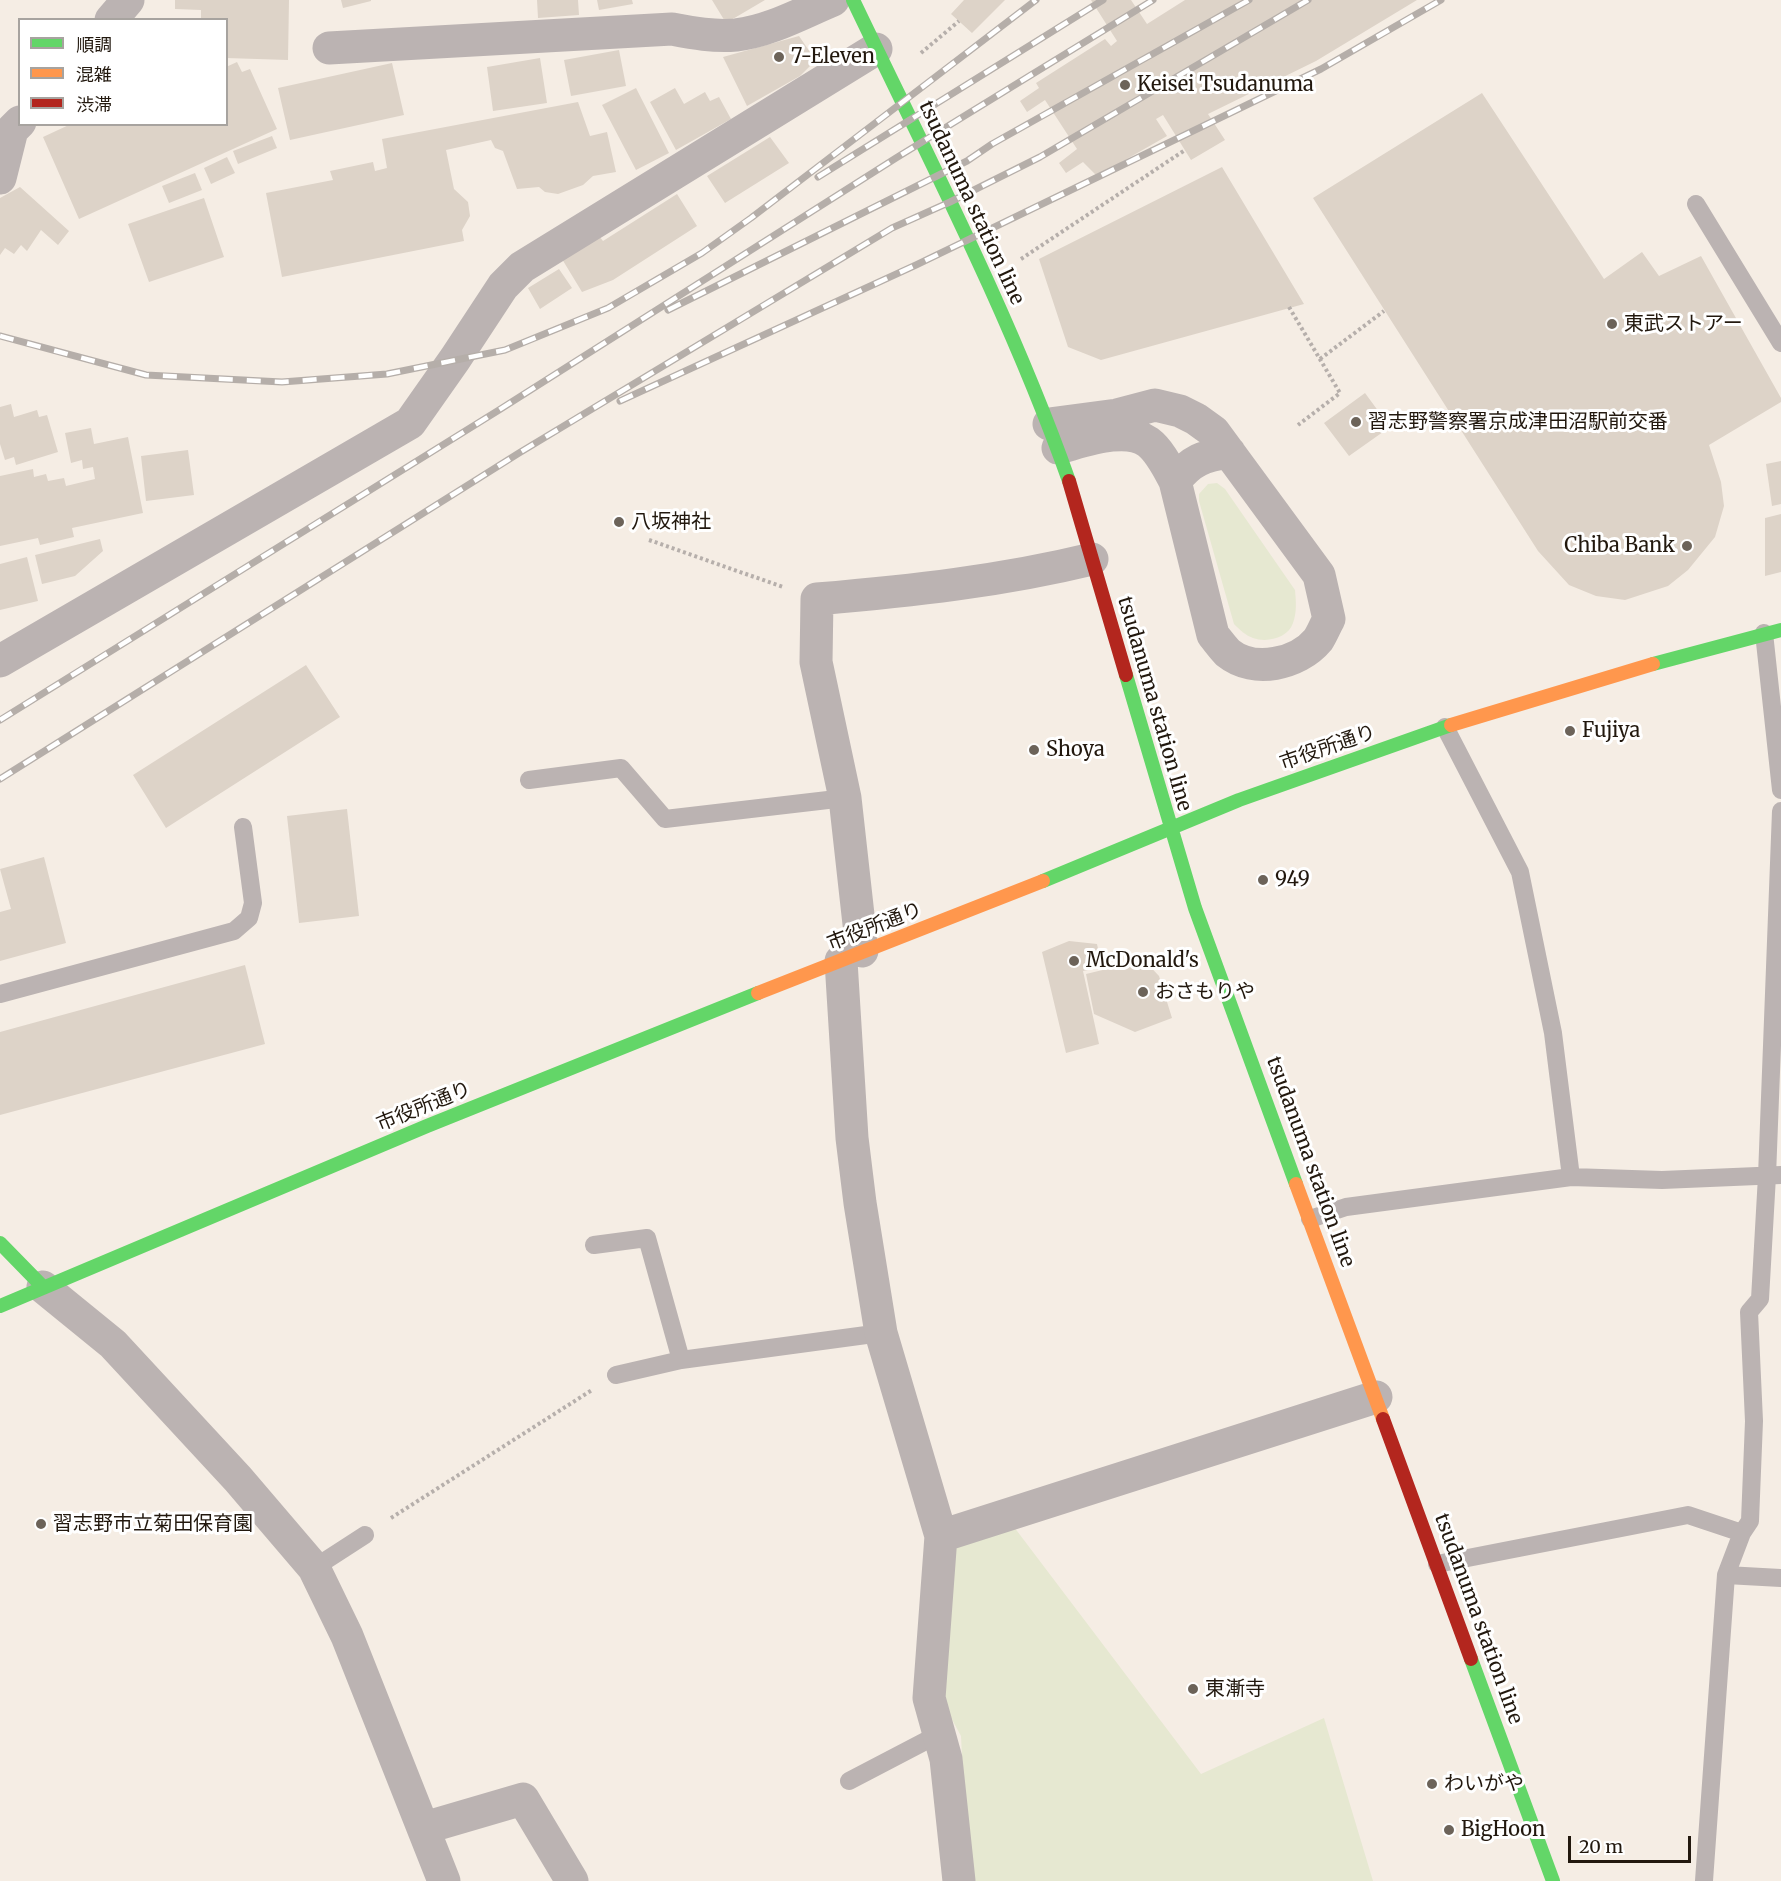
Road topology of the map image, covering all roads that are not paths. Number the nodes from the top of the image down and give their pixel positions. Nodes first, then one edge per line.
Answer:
1 (128, 0) edge
2 (833, 0) edge
3 (853, 0) edge
4 (113, 18) edge
5 (329, 48) dead end
6 (876, 49) junction
7 (18, 124) edge
8 (0, 178) edge
9 (1696, 204) dead end
10 (1781, 343) edge
11 (1053, 436) junction
12 (1229, 452) junction
13 (1174, 481) junction
14 (1092, 559) junction
15 (1772, 631) edge
16 (0, 661) edge
17 (1445, 727) junction
18 (529, 780) dead end
19 (1781, 790) edge
20 (846, 798) junction
21 (1781, 811) edge
22 (243, 827) dead end
23 (1170, 828) junction
24 (851, 956) junction
25 (0, 994) edge
26 (1774, 1176) edge
27 (1571, 1177) junction
28 (1310, 1219) junction
29 (0, 1243) edge
30 (594, 1245) dead end
31 (43, 1287) junction
32 (0, 1306) edge
33 (881, 1333) junction
34 (681, 1360) junction
35 (615, 1375) road end
36 (1376, 1397) junction
37 (1742, 1533) junction
38 (365, 1535) road end
39 (941, 1536) junction
40 (1437, 1564) junction
41 (314, 1568) junction
42 (1726, 1575) junction
43 (1781, 1578) edge
44 (939, 1734) junction
45 (849, 1781) dead end
46 (424, 1828) junction
47 (444, 1881) edge
48 (572, 1881) edge
49 (959, 1881) edge
50 (1553, 1881) edge
51 (1704, 1881) edge

1 - 4 street
2 - 5 street
3 - 6 main road, tsudanuma station line
6 - 11 main road, tsudanuma station line
6 - 16 street
7 - 8 street
9 - 10 lane
11 - 12 street
11 - 13 street
11 - 14 main road, tsudanuma station line
12 - 13 street
12 - 13 street
14 - 20 street
14 - 23 main road, tsudanuma station line
15 - 17 main road, 市役所通り
15 - 19 lane
17 - 23 main road, 市役所通り
17 - 27 lane
18 - 20 lane
20 - 24 street
21 - 26 lane
22 - 25 lane
23 - 24 main road, 市役所通り
23 - 28 main road, tsudanuma station line
24 - 31 main road, 市役所通り
24 - 33 street
26 - 27 lane
26 - 37 lane
27 - 28 lane
28 - 36 main road, tsudanuma station line
29 - 31 main road
30 - 34 lane
31 - 32 main road, 市役所通り
31 - 41 street
33 - 34 lane
33 - 39 street
34 - 35 lane
36 - 39 street
36 - 40 main road, tsudanuma station line
37 - 40 lane
37 - 42 lane
38 - 41 lane
39 - 44 street
40 - 50 main road, tsudanuma station line
41 - 46 street
42 - 43 lane
42 - 51 lane
44 - 45 lane
44 - 49 street
46 - 47 street
46 - 48 street

